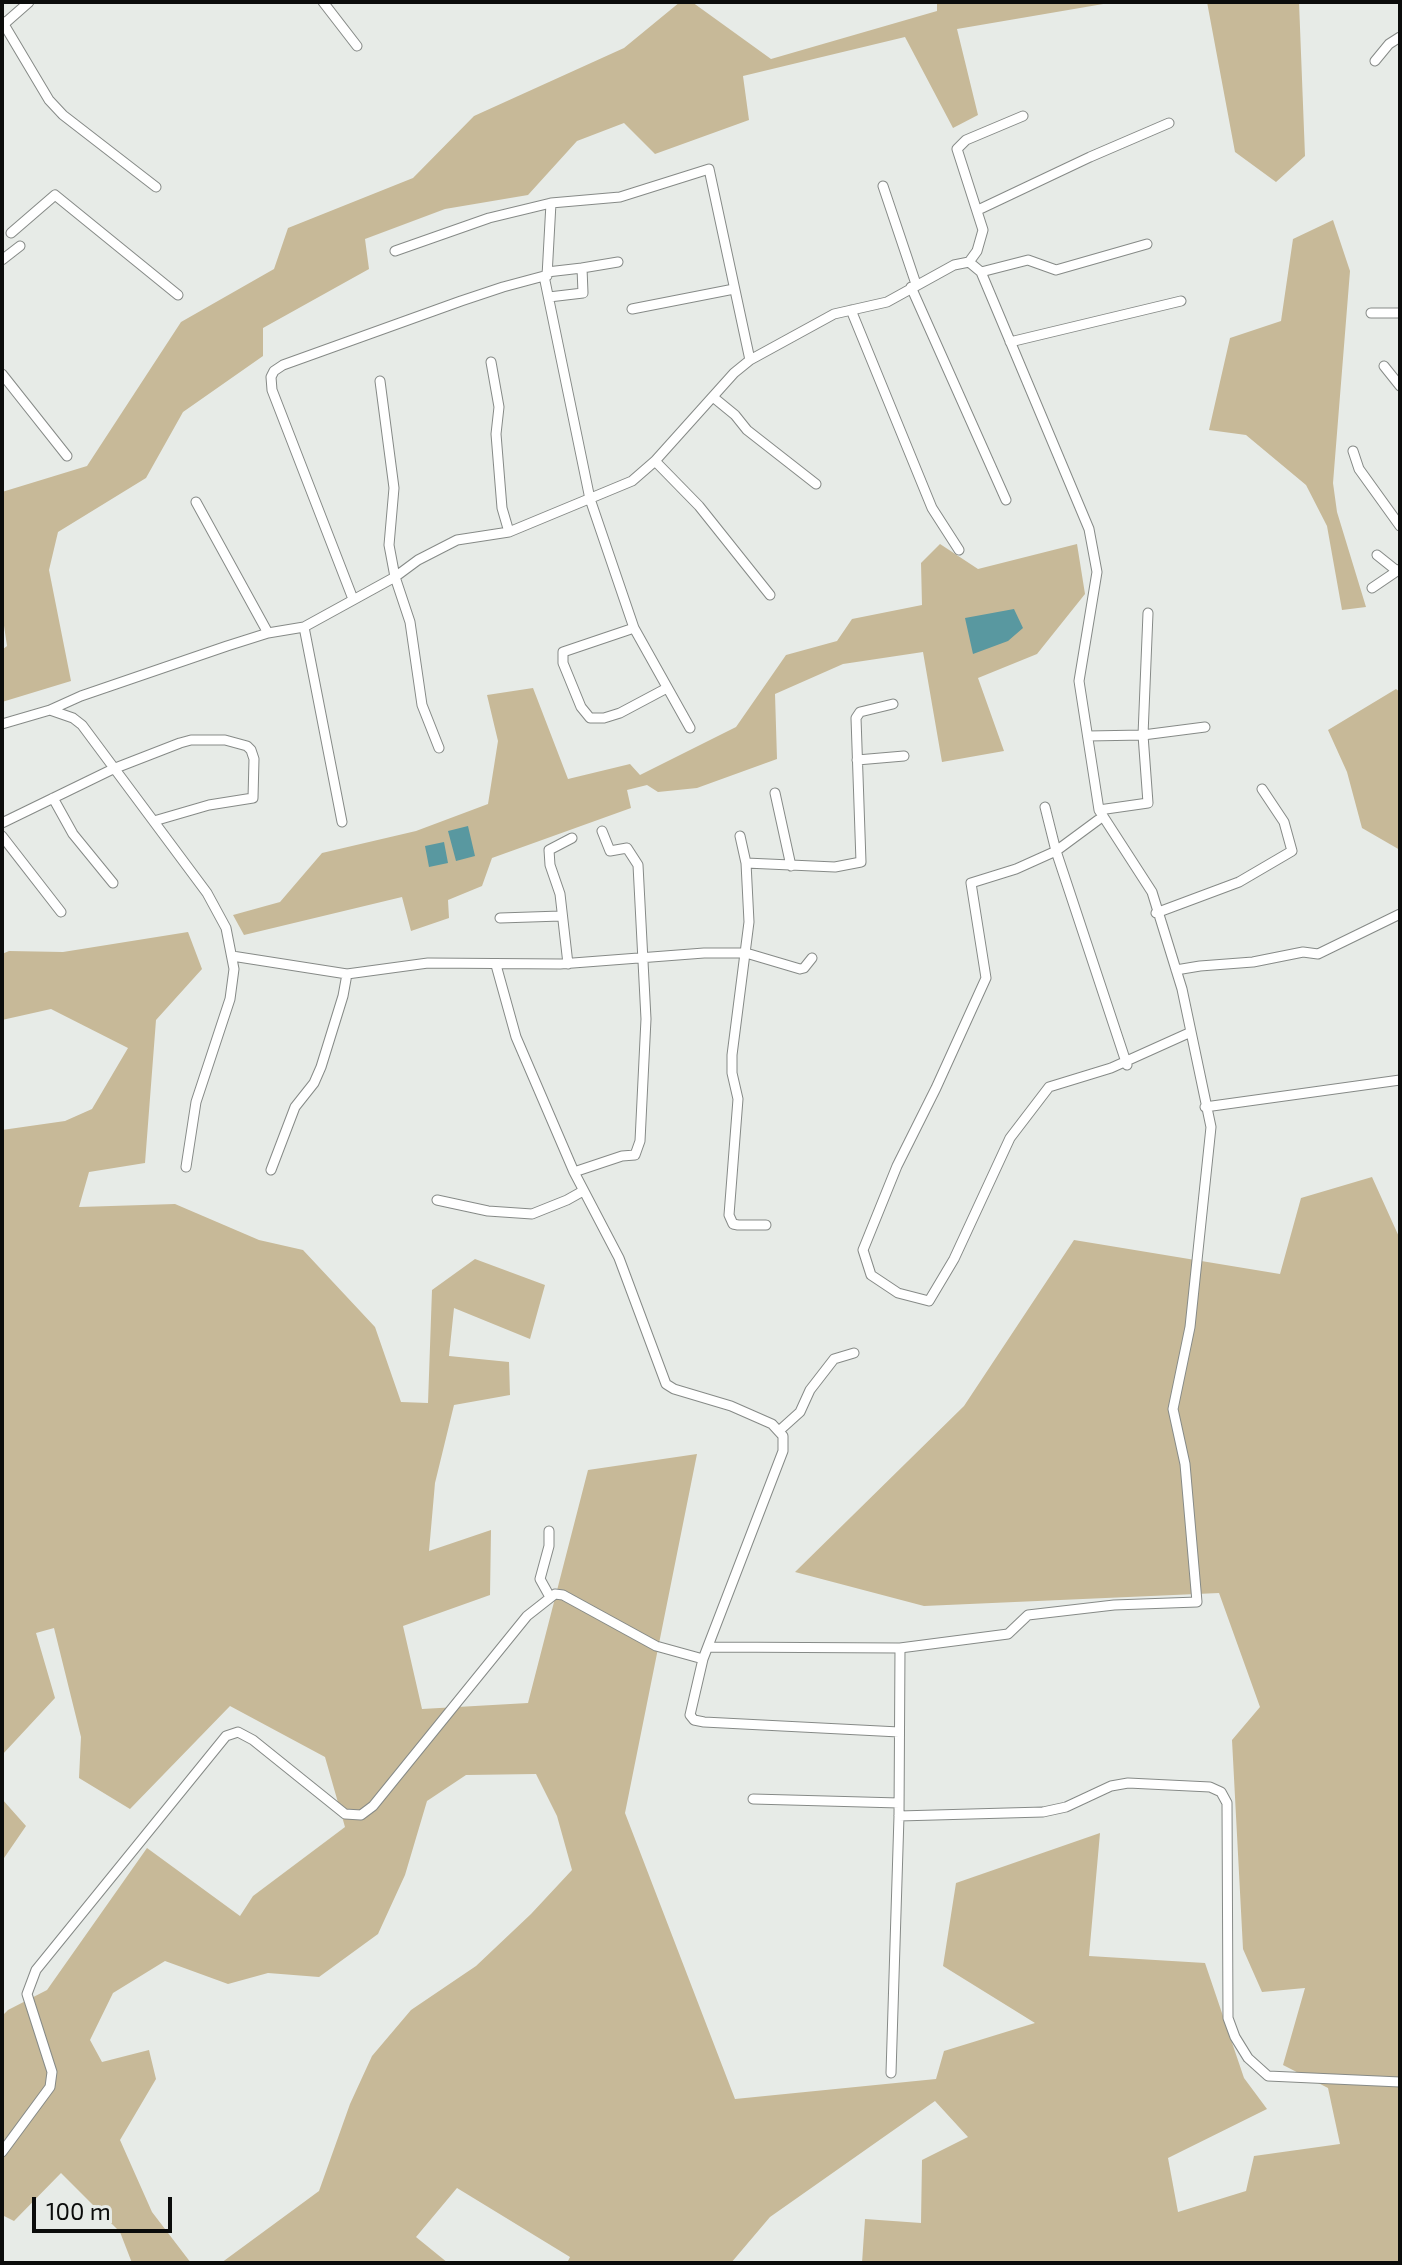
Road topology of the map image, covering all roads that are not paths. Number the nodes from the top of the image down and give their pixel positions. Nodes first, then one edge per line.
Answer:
1 (29, 2) edge
2 (323, 2) edge
3 (3, 23) edge
4 (1400, 37) edge
5 (357, 46) dead end
6 (1375, 61) dead end
7 (1023, 116) dead end
8 (1169, 123) dead end
9 (883, 186) dead end
10 (156, 187) dead end
11 (551, 203) junction
12 (978, 210) junction
13 (11, 233) dead end
14 (1147, 244) dead end
15 (20, 246) dead end
16 (395, 251) dead end
17 (2, 260) edge
18 (618, 262) dead end
19 (969, 262) junction
20 (582, 268) junction
21 (981, 272) junction
22 (547, 276) junction
23 (914, 286) junction
24 (734, 289) junction
25 (178, 295) dead end
26 (549, 297) junction
27 (1181, 301) dead end
28 (632, 309) dead end
29 (851, 310) junction
30 (1371, 313) dead end
31 (1400, 313) edge
32 (1010, 342) junction
33 (750, 360) junction
34 (491, 362) dead end
35 (1384, 366) dead end
36 (2, 374) edge
37 (380, 381) dead end
38 (1400, 386) edge
39 (713, 397) junction
40 (1353, 451) dead end
41 (67, 456) dead end
42 (655, 461) junction
43 (816, 484) dead end
44 (590, 499) junction
45 (1006, 500) dead end
46 (196, 502) dead end
47 (1400, 526) edge
48 (509, 532) junction
49 (959, 550) dead end
50 (1377, 555) dead end
51 (1398, 570) edge
52 (395, 577) junction
53 (1372, 588) dead end
54 (770, 595) dead end
55 (353, 599) junction
56 (1148, 613) dead end
57 (304, 627) junction
58 (634, 628) junction
59 (268, 633) junction
60 (667, 688) junction
61 (893, 704) dead end
62 (50, 710) junction
63 (2, 724) edge
64 (1205, 727) dead end
65 (690, 728) dead end
66 (1143, 735) junction
67 (1088, 736) junction
68 (439, 748) dead end
69 (904, 756) dead end
70 (857, 760) junction
71 (113, 769) junction
72 (1262, 789) dead end
73 (775, 793) dead end
74 (53, 798) junction
75 (1045, 807) dead end
76 (1099, 815) junction
77 (154, 821) junction
78 (342, 822) dead end
79 (2, 823) edge
80 (602, 831) dead end
81 (2, 836) edge
82 (740, 836) dead end
83 (572, 838) dead end
84 (1056, 851) junction
85 (746, 863) junction
86 (791, 866) junction
87 (113, 883) dead end
88 (61, 912) dead end
89 (1157, 913) junction
90 (1400, 914) edge
91 (561, 916) junction
92 (500, 918) dead end
93 (746, 953) junction
94 (232, 956) junction
95 (645, 956) junction
96 (812, 958) dead end
97 (568, 964) junction
98 (496, 965) junction
99 (1176, 970) junction
100 (347, 974) junction
101 (1191, 1032) junction
102 (1126, 1063) junction
103 (1400, 1080) edge
104 (1206, 1107) junction
105 (186, 1167) dead end
106 (271, 1170) dead end
107 (574, 1172) junction
108 (583, 1191) junction
109 (437, 1200) dead end
110 (766, 1225) dead end
111 (854, 1353) dead end
112 (780, 1430) junction
113 (549, 1531) dead end
114 (550, 1597) junction
115 (708, 1647) junction
116 (900, 1648) junction
117 (703, 1659) junction
118 (899, 1732) junction
119 (753, 1799) dead end
120 (899, 1803) junction
121 (899, 1816) junction
122 (891, 2073) dead end
123 (1400, 2082) edge
124 (2, 2152) edge

1 - 3 street
2 - 5 street
3 - 10 street
4 - 6 street
7 - 12 street
8 - 12 street
9 - 23 street
11 - 16 street
11 - 22 street
11 - 24 street
12 - 19 street
13 - 25 street
14 - 21 street
15 - 17 street
18 - 20 street
19 - 21 street
19 - 23 street
20 - 22 street
20 - 26 street
21 - 32 street
22 - 26 street
22 - 55 street
23 - 29 street
23 - 45 street
24 - 28 street
24 - 33 street
26 - 44 street
27 - 32 street
29 - 33 street
29 - 49 street
30 - 31 street
32 - 67 street
33 - 39 street
34 - 48 street
35 - 38 street
36 - 41 street
37 - 52 street
39 - 42 street
39 - 43 street
40 - 47 street
42 - 44 street
42 - 54 street
44 - 48 street
44 - 58 street
46 - 59 street
48 - 52 street
50 - 51 street
51 - 53 street
52 - 55 street
52 - 68 street
55 - 57 street
56 - 66 street
57 - 59 street
57 - 78 street
58 - 60 street
58 - 60 street
59 - 62 street
60 - 65 street
61 - 70 street
62 - 63 street
62 - 71 street
64 - 66 street
66 - 67 street
66 - 76 street
67 - 76 street
69 - 70 street
70 - 86 street
71 - 74 street
71 - 77 street
71 - 77 street
72 - 89 street
73 - 86 street
74 - 79 street
74 - 87 street
75 - 84 street
76 - 84 street
76 - 89 street
77 - 94 street
80 - 95 street
81 - 88 street
82 - 85 street
83 - 91 street
84 - 102 street
84 - 102 street
85 - 86 street
85 - 93 street
89 - 99 street
90 - 99 street
91 - 92 street
91 - 97 street
93 - 95 street
93 - 96 street
93 - 110 street
94 - 100 street
94 - 105 street
95 - 97 street
95 - 107 street
97 - 98 street
98 - 100 street
98 - 107 street
99 - 101 street
100 - 106 street
101 - 102 street
101 - 104 street
103 - 104 street
104 - 116 street
107 - 108 street
108 - 109 street
108 - 112 street
111 - 112 street
112 - 115 street
113 - 114 street
114 - 117 street
114 - 124 street
115 - 116 street
115 - 117 street
116 - 118 street
117 - 118 street
118 - 120 street
119 - 120 street
120 - 121 street
121 - 122 street
121 - 123 street

